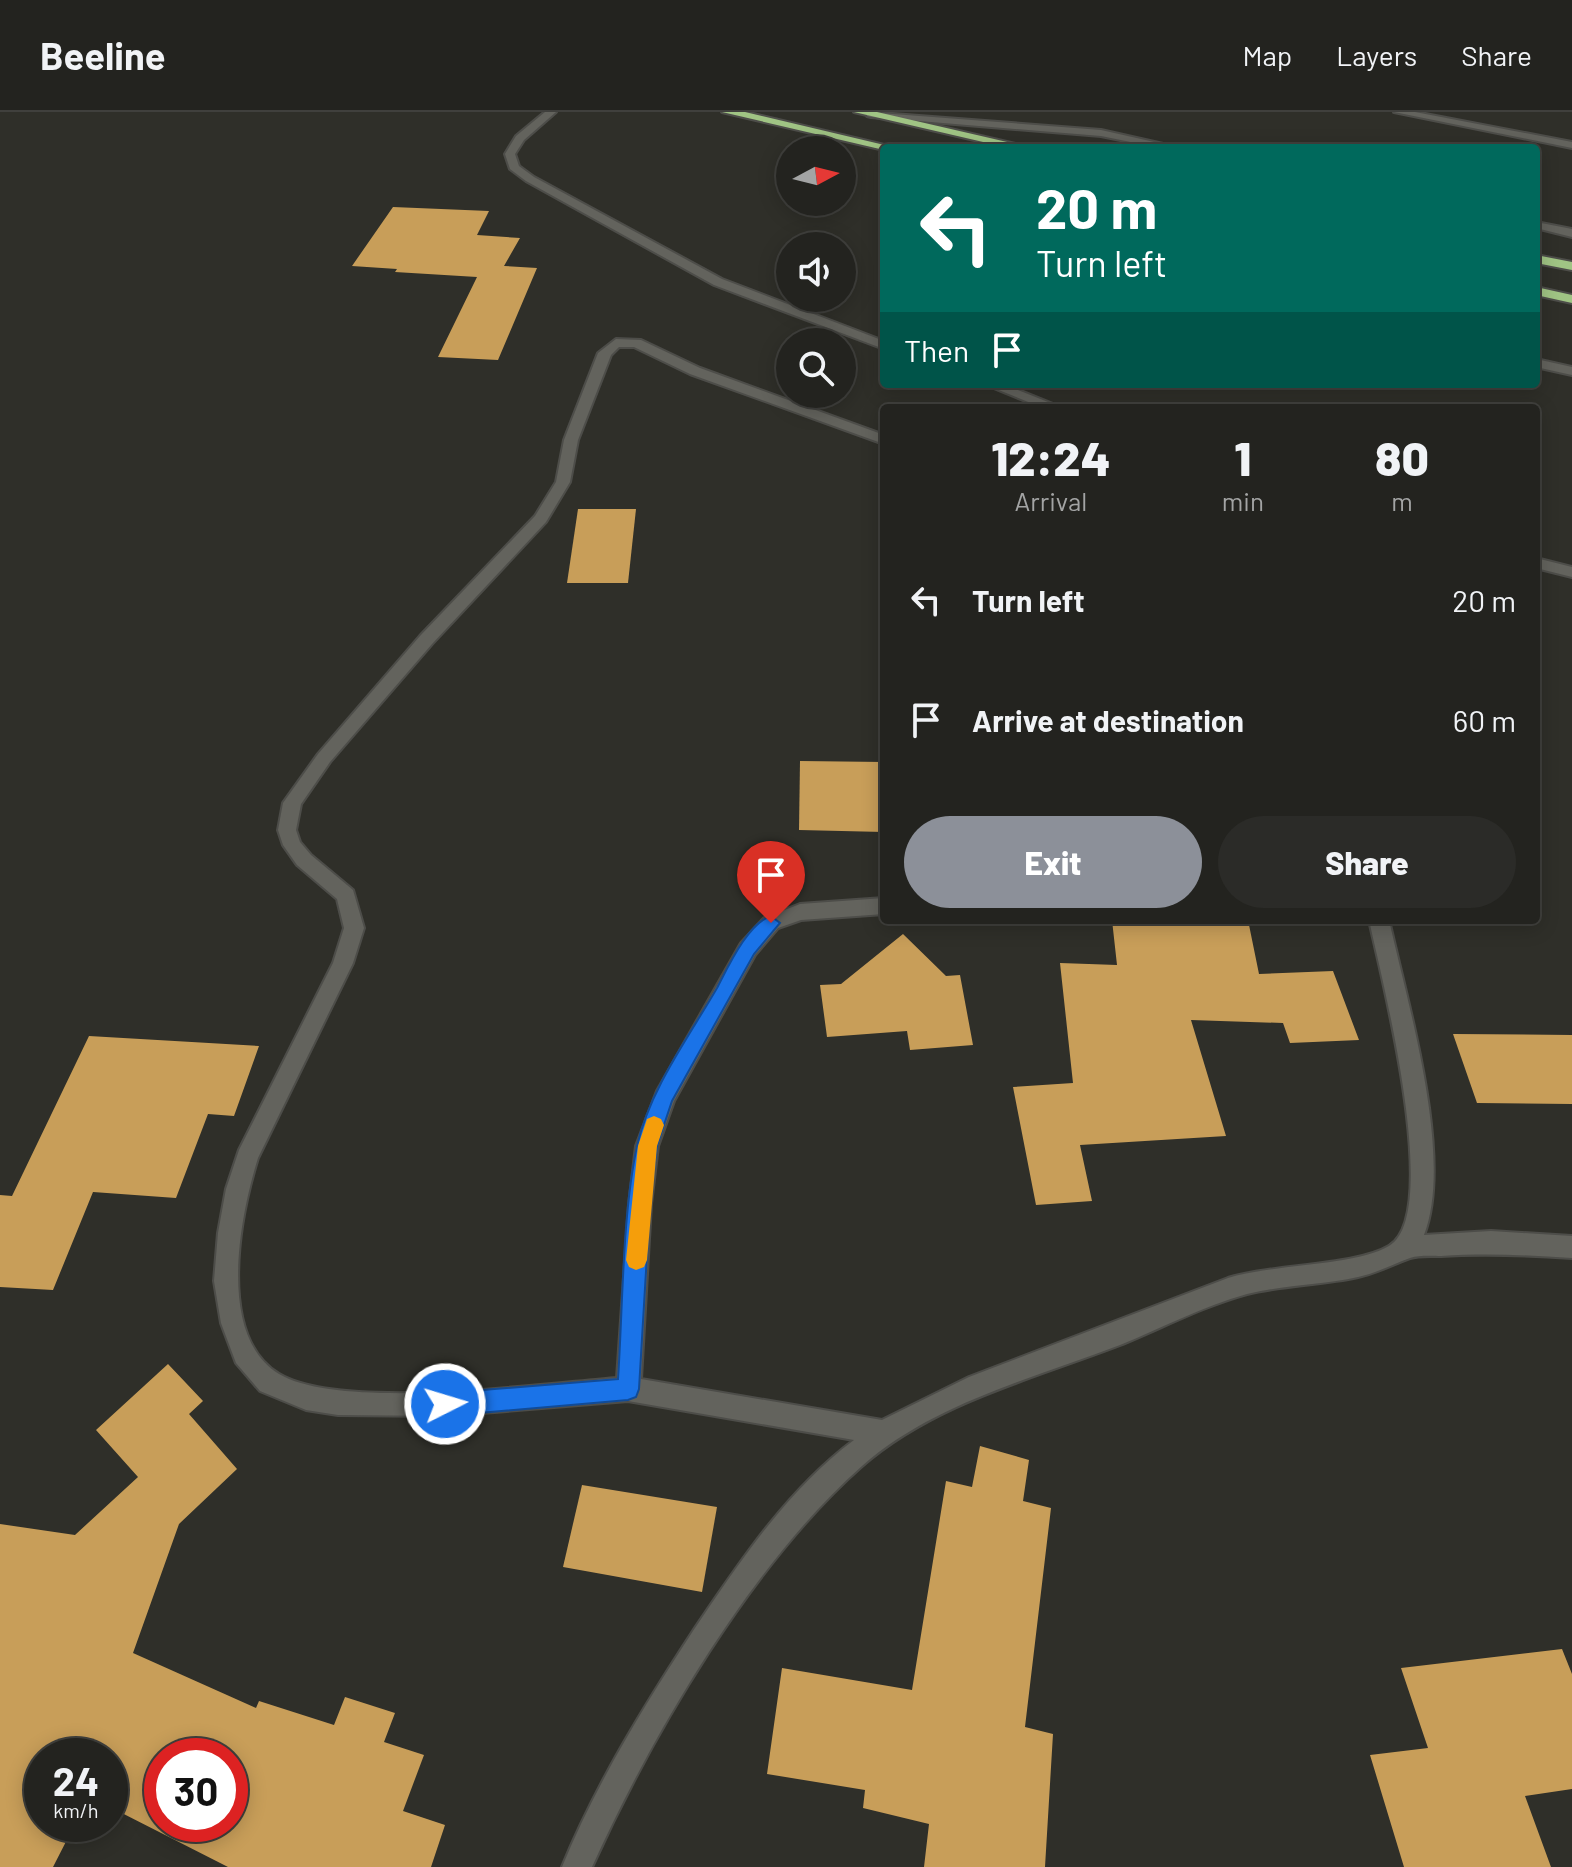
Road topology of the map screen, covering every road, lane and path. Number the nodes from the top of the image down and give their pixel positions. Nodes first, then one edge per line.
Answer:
1 (551, 112) edge
2 (728, 112) edge
3 (1399, 112) edge
4 (865, 113) edge
5 (1008, 144) edge
6 (1156, 144) edge
7 (1572, 145) edge
8 (880, 146) edge
9 (1540, 226) edge
10 (1572, 233) edge
11 (1540, 260) edge
12 (1572, 266) edge
13 (1540, 292) edge
14 (1572, 299) edge
15 (880, 343) edge
16 (1540, 364) edge
17 (1572, 371) edge
18 (1002, 388) edge
19 (1045, 404) edge
20 (880, 439) edge
21 (1540, 564) edge
22 (1572, 572) edge
23 (880, 906) edge
24 (1380, 924) edge
25 (1407, 1247) junction
26 (1572, 1247) edge
27 (628, 1389) junction
28 (885, 1433) junction
29 (577, 1867) edge

1 - 15 street
2 - 8 highway
3 - 7 street
4 - 5 highway
4 - 6 street
9 - 10 street
11 - 12 highway
13 - 14 highway
16 - 17 street
18 - 19 street
20 - 27 street
21 - 22 street
23 - 27 street
24 - 25 street
25 - 26 street
25 - 28 street
27 - 28 street
28 - 29 street

